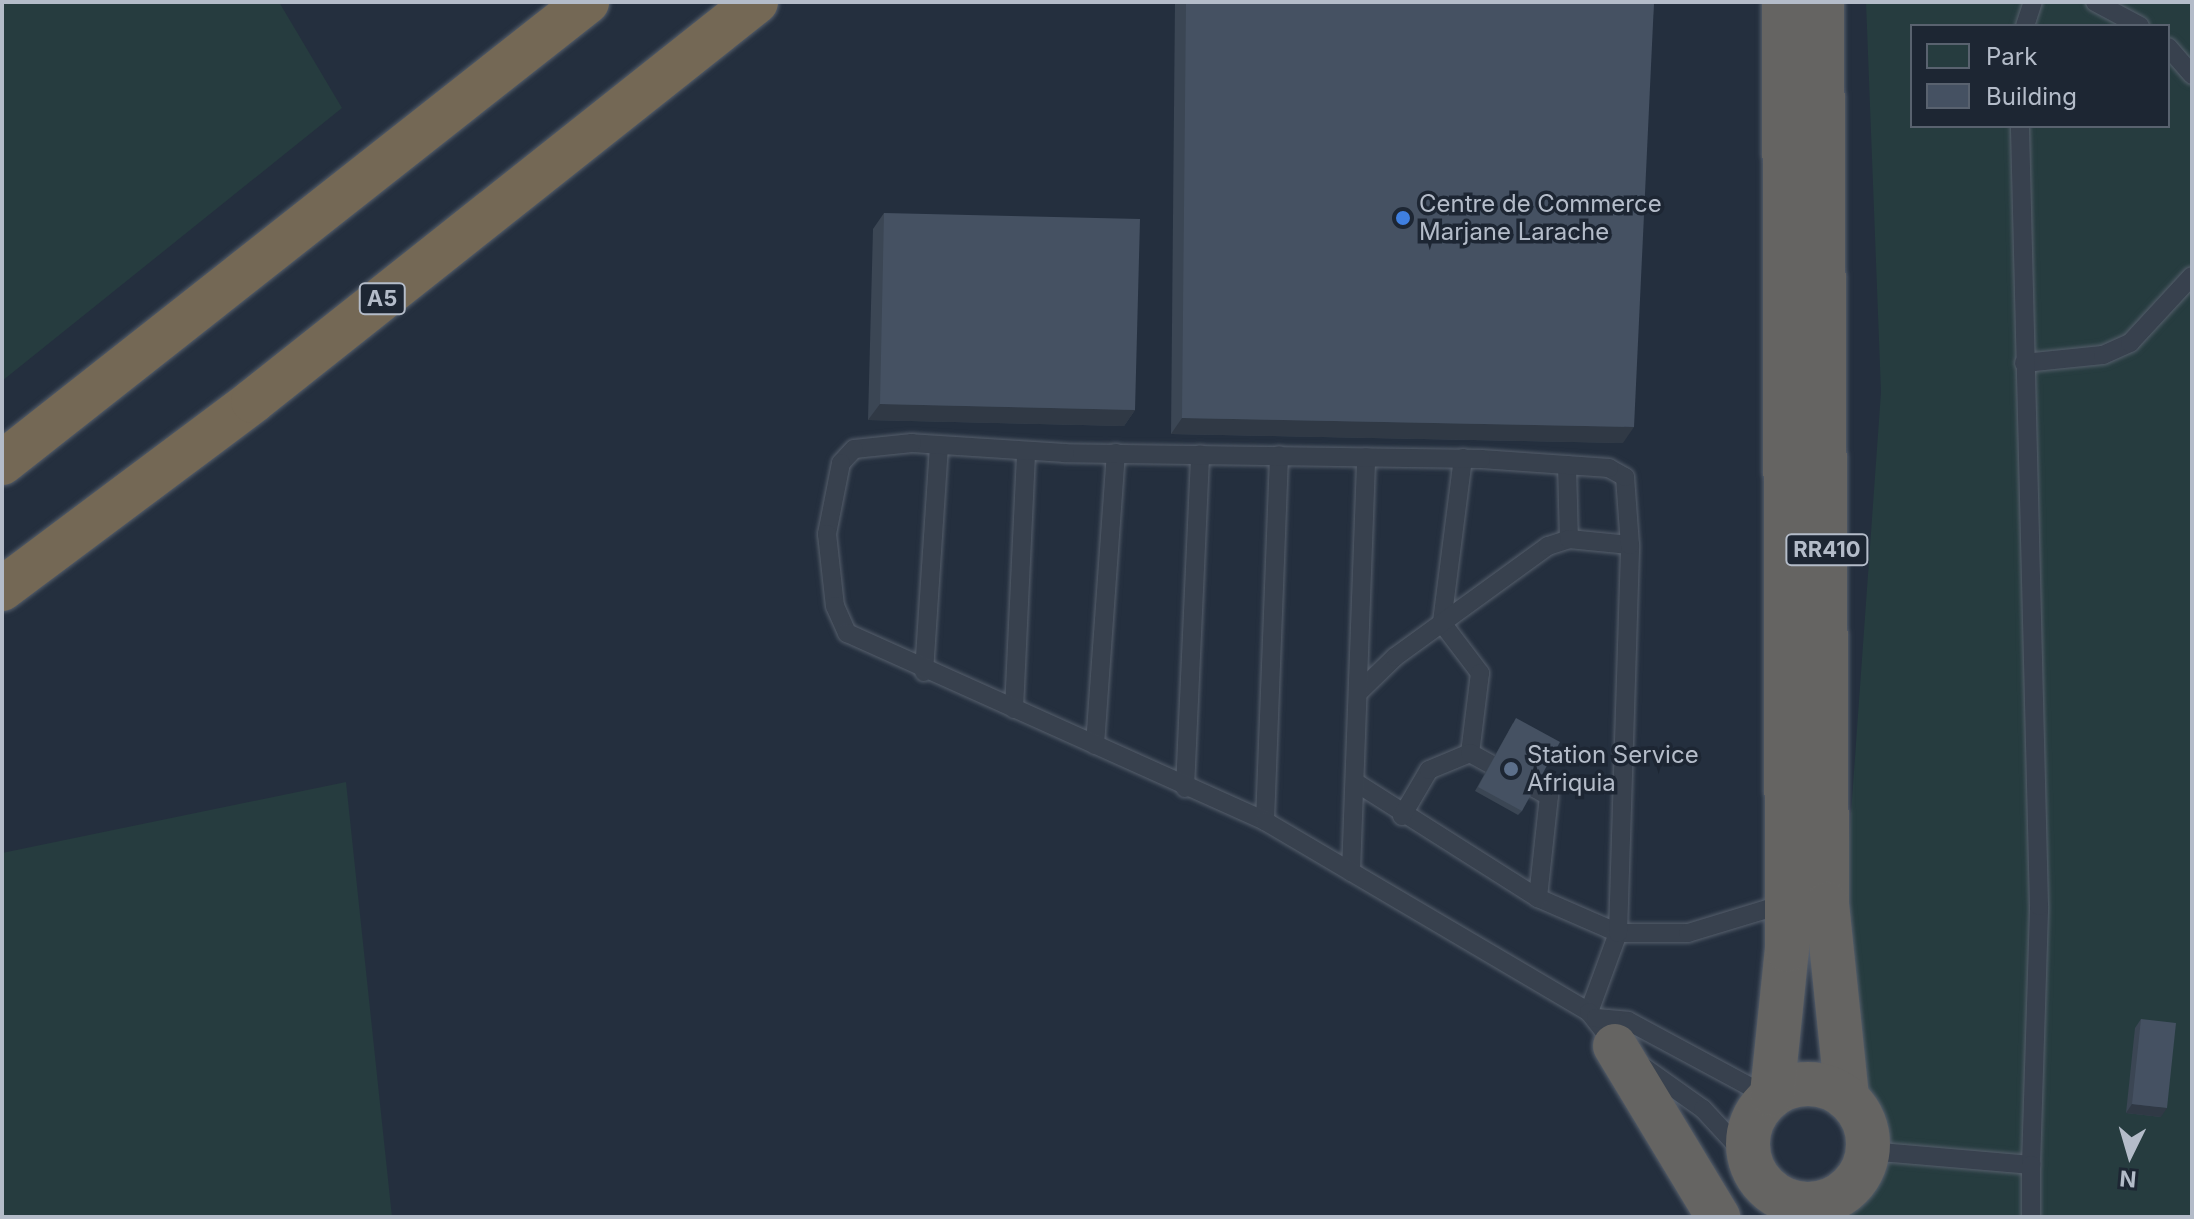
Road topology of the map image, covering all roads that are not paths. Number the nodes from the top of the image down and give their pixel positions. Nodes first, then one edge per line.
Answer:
1 (587, 2) edge
2 (756, 2) edge
3 (1784, 2) edge
4 (1822, 2) edge
5 (2033, 2) edge
6 (2095, 2) edge
7 (2026, 24) edge
8 (2136, 24) edge
9 (2170, 49) edge
10 (2192, 75) edge
11 (2020, 128) edge
12 (2192, 276) edge
13 (2024, 363) junction
14 (939, 447) junction
15 (1026, 452) junction
16 (1116, 453) junction
17 (1200, 454) junction
18 (1279, 455) junction
19 (1366, 457) junction
20 (1463, 458) junction
21 (2, 463) edge
22 (1567, 465) junction
23 (1569, 539) junction
24 (1630, 545) junction
25 (2, 589) edge
26 (1442, 623) junction
27 (924, 672) junction
28 (1358, 693) junction
29 (1014, 709) junction
30 (1095, 745) junction
31 (1470, 753) junction
32 (1355, 782) junction
33 (1185, 788) junction
34 (1402, 816) junction
35 (1265, 821) junction
36 (1351, 872) junction
37 (1538, 898) junction
38 (1787, 903) junction
39 (1618, 933) junction
40 (1600, 1025) junction
41 (1770, 1096) junction
42 (1847, 1096) junction
43 (1869, 1151) junction
44 (2031, 1165) junction
45 (1765, 1190) edge
46 (1841, 1206) edge
47 (1718, 1217) edge
48 (2031, 1217) edge

1 - 21 highway
2 - 25 highway, A5
3 - 38 highway, RR410
4 - 42 highway, RR410
5 - 7 lane
6 - 8 lane
9 - 10 lane
11 - 13 lane
12 - 13 lane
13 - 44 lane
14 - 15 lane
14 - 27 lane
14 - 27 lane
15 - 16 lane
15 - 29 lane
16 - 17 lane
16 - 30 lane
17 - 18 lane
17 - 33 lane
18 - 19 lane
18 - 35 lane
19 - 20 lane
19 - 28 lane
20 - 22 lane
20 - 26 lane
22 - 23 lane
22 - 24 lane
23 - 24 lane
23 - 26 lane
24 - 39 lane
26 - 28 lane
26 - 31 lane
27 - 29 lane
28 - 32 lane
29 - 30 lane
30 - 33 lane
31 - 34 lane
31 - 37 lane
32 - 34 lane
32 - 36 lane
33 - 35 lane
34 - 37 lane
35 - 36 lane
36 - 40 lane
37 - 39 lane
38 - 39 lane
38 - 41 highway, RR410
39 - 40 lane
40 - 41 lane
40 - 45 lane
40 - 47 highway
41 - 42 highway
41 - 45 highway, RR410
42 - 43 highway, RR410
43 - 44 lane
43 - 46 highway
44 - 48 lane
45 - 46 highway

